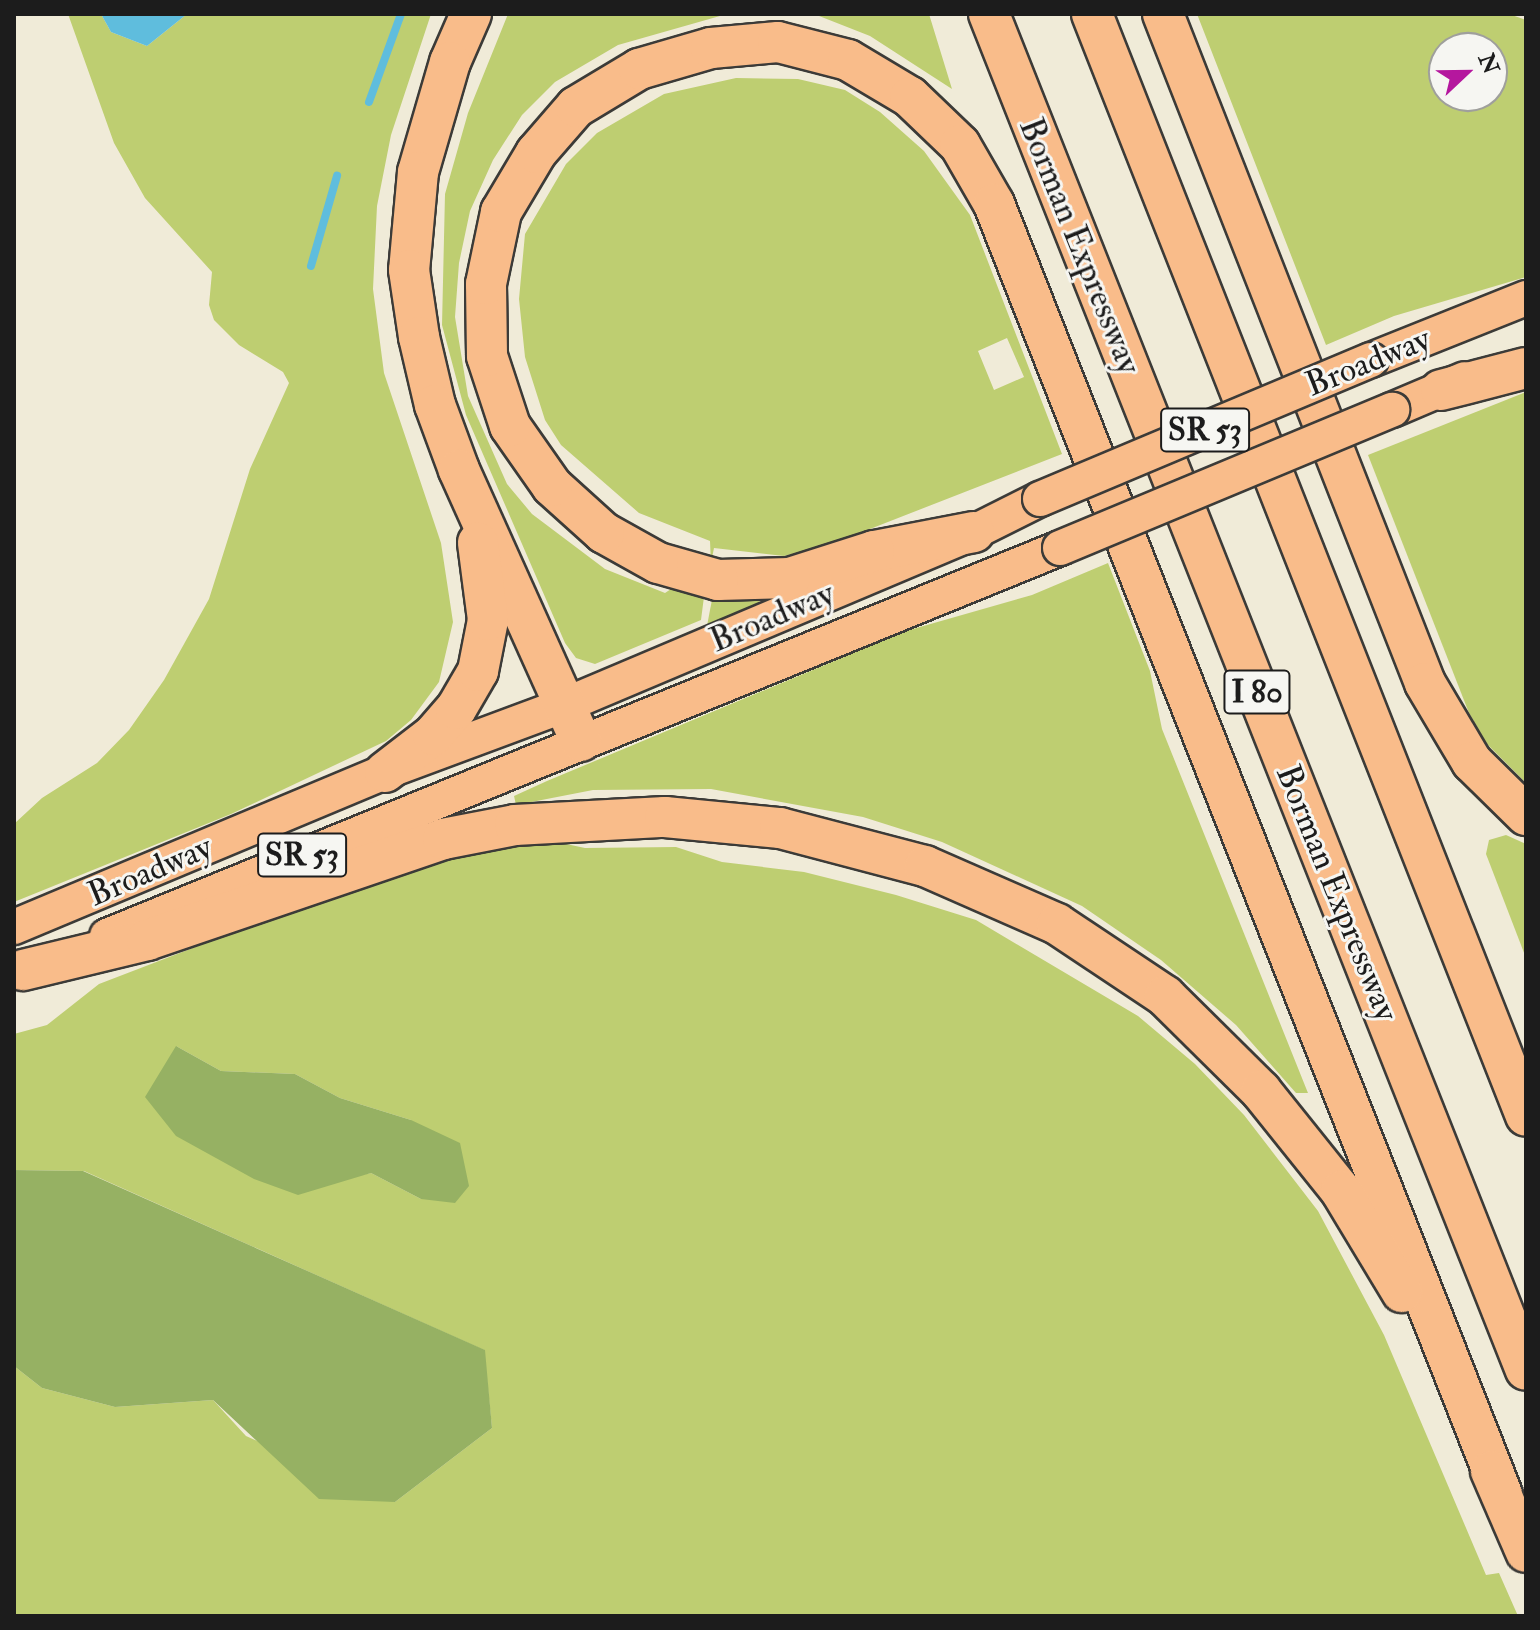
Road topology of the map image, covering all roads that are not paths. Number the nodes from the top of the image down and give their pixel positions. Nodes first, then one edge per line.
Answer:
1 (471, 14) edge
2 (989, 14) edge
3 (1092, 14) edge
4 (1163, 14) edge
5 (1526, 298) edge
6 (1526, 353) edge
7 (1526, 368) edge
8 (1441, 390) junction
9 (459, 470) junction
10 (974, 532) junction
11 (565, 705) junction
12 (581, 741) junction
13 (385, 772) junction
14 (1526, 815) edge
15 (14, 927) edge
16 (19, 972) edge
17 (1526, 1116) edge
18 (1526, 1370) edge
19 (1502, 1494) junction
20 (1526, 1552) edge

1 - 9 highway
2 - 18 highway, Borman Expressway / I 80
3 - 17 highway
4 - 14 highway
5 - 10 main road, Broadway / SR 53, bridge
6 - 8 main road, Broadway / SR 53
7 - 8 highway
8 - 12 main road, Broadway / SR 53, bridge
9 - 11 highway
9 - 13 highway
10 - 11 main road, Broadway / SR 53
10 - 19 highway
11 - 12 highway
11 - 13 main road, Broadway / SR 53
12 - 16 main road, Broadway / SR 53
13 - 15 main road, Broadway / SR 53
16 - 19 highway
19 - 20 highway

